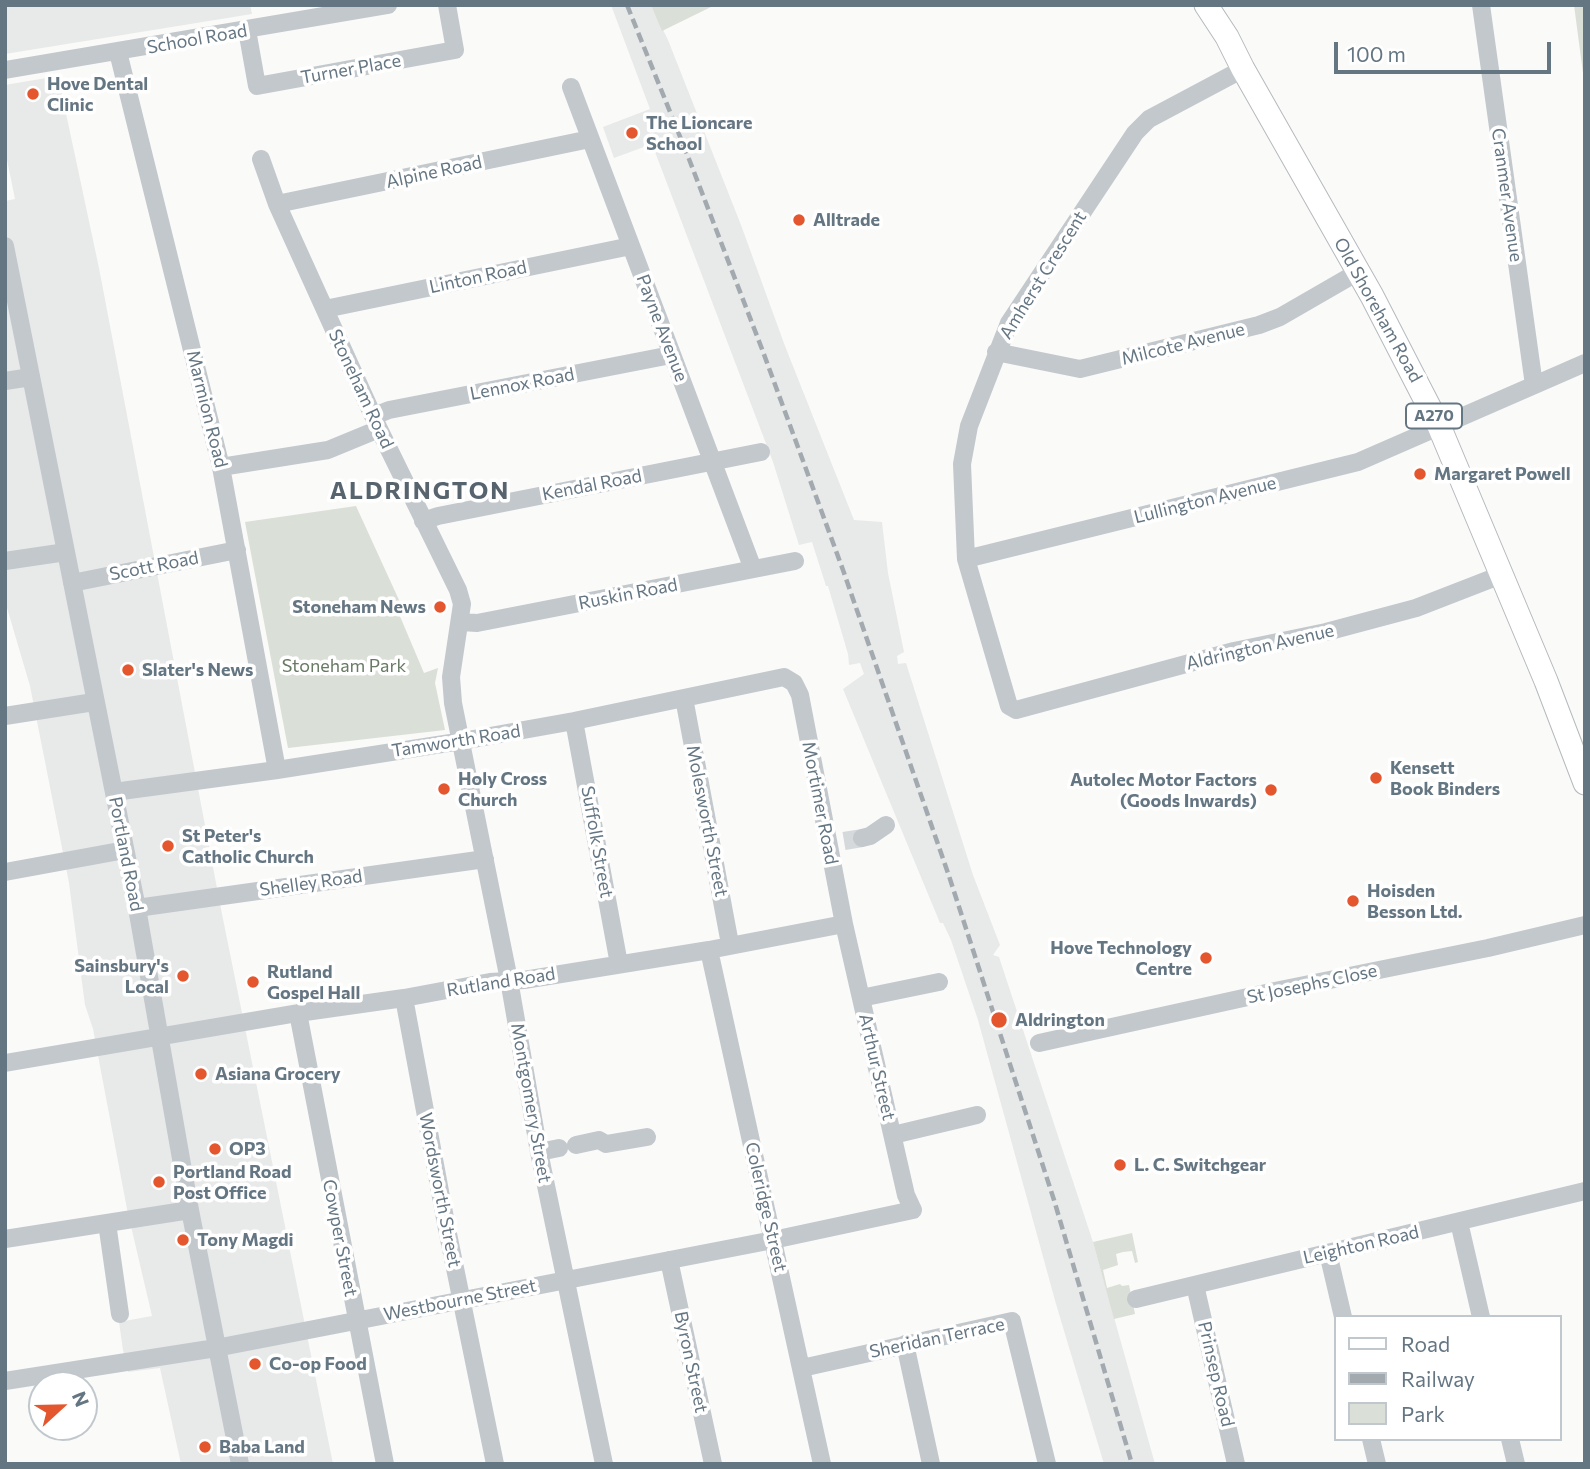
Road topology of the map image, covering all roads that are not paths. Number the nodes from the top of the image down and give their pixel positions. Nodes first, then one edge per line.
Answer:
1 (388, 5) edge
2 (447, 5) edge
3 (1206, 5) edge
4 (1481, 5) edge
5 (303, 12) edge
6 (247, 30) junction
7 (118, 52) junction
8 (5, 69) edge
9 (1243, 69) junction
10 (571, 87) dead end
11 (590, 139) junction
12 (261, 159) dead end
13 (277, 204) junction
14 (5, 246) edge
15 (631, 246) junction
16 (1358, 272) junction
17 (325, 309) junction
18 (996, 352) junction
19 (671, 355) junction
20 (1585, 363) edge
21 (31, 377) junction
22 (5, 381) edge
23 (1534, 385) junction
24 (377, 422) junction
25 (1439, 426) junction
26 (761, 452) dead end
27 (712, 461) junction
28 (221, 467) junction
29 (423, 521) junction
30 (237, 550) junction
31 (65, 552) junction
32 (966, 559) junction
33 (5, 561) edge
34 (795, 561) dead end
35 (753, 569) junction
36 (1501, 575) junction
37 (72, 583) junction
38 (460, 622) junction
39 (794, 683) joint
40 (684, 698) junction
41 (94, 702) junction
42 (1016, 710) joint
43 (5, 716) edge
44 (575, 721) junction
45 (461, 741) junction
46 (277, 770) junction
47 (1585, 783) edge
48 (114, 792) junction
49 (886, 825) dead end
50 (845, 841) junction
51 (125, 850) junction
52 (485, 859) junction
53 (5, 872) edge
54 (137, 908) junction
55 (844, 924) junction
56 (1585, 925) edge
57 (730, 944) junction
58 (709, 950) junction
59 (619, 964) junction
60 (509, 981) junction
61 (939, 982) dead end
62 (404, 998) junction
63 (861, 998) junction
64 (298, 1013) junction
65 (158, 1037) junction
66 (1040, 1043) dead end
67 (5, 1063) edge
68 (977, 1115) dead end
69 (892, 1135) junction
70 (647, 1137) dead end
71 (539, 1152) junction
72 (1585, 1191) edge
73 (190, 1210) junction
74 (913, 1210) joint
75 (1459, 1222) junction
76 (107, 1223) junction
77 (5, 1239) edge
78 (773, 1240) junction
79 (1328, 1252) junction
80 (669, 1260) junction
81 (565, 1280) junction
82 (1195, 1285) junction
83 (1136, 1299) dead end
84 (461, 1300) junction
85 (121, 1314) dead end
86 (1343, 1315) edge
87 (1481, 1315) edge
88 (356, 1321) junction
89 (905, 1344) junction
90 (216, 1348) junction
91 (802, 1368) junction
92 (5, 1381) edge
93 (1371, 1441) edge
94 (1510, 1441) edge
95 (240, 1464) edge
96 (385, 1464) edge
97 (495, 1464) edge
98 (604, 1464) edge
99 (713, 1464) edge
100 (822, 1464) edge
101 (931, 1464) edge
102 (1047, 1464) edge
103 (1236, 1464) edge
104 (1377, 1464) edge
105 (1516, 1464) edge

1 - 5 street, School Road
2 - 6 street, Turner Place
3 - 9 main road, Old Shoreham Road / A270
4 - 23 street, Cranmer Avenue
5 - 6 street, School Road
6 - 7 street, School Road
7 - 8 street, School Road
7 - 28 street, Marmion Road
9 - 16 main road, Old Shoreham Road / A270
9 - 18 street, Amherst Crescent
10 - 11 street, Payne Avenue
11 - 13 street, Alpine Road
11 - 15 street, Payne Avenue
12 - 13 street, Stoneham Road
13 - 17 street, Stoneham Road
14 - 21 street, Portland Road
15 - 17 street, Linton Road
15 - 19 street, Payne Avenue
16 - 18 street, Milcote Avenue
16 - 25 main road, Old Shoreham Road / A270
17 - 24 street, Stoneham Road
18 - 32 street, Amherst Crescent
19 - 24 street, Lennox Road
19 - 27 street, Payne Avenue
20 - 23 street, Lullington Avenue
21 - 22 street
21 - 31 street, Portland Road
23 - 25 street, Lullington Avenue
24 - 28 street, Lennox Road
24 - 29 street, Stoneham Road
25 - 32 street, Lullington Avenue
25 - 36 main road, Old Shoreham Road / A270
26 - 27 street, Kendal Road
27 - 29 street, Kendal Road
27 - 35 street, Payne Avenue
28 - 30 street, Marmion Road
29 - 38 street, Stoneham Road
30 - 37 street, Scott Road
30 - 46 street, Marmion Road
31 - 33 street
31 - 37 street, Portland Road
32 - 42 street, Amherst Crescent
34 - 35 street, Ruskin Road
35 - 38 street, Ruskin Road
36 - 42 street, Aldrington Avenue
36 - 47 main road, Old Shoreham Road / A270
37 - 41 street, Portland Road
38 - 45 street, Stoneham Road
39 - 40 street, Tamworth Road
39 - 50 street, Mortimer Road
40 - 44 street, Tamworth Road
40 - 57 street, Molesworth Street
41 - 43 street
41 - 48 street, Portland Road
44 - 45 street, Tamworth Road
44 - 59 street, Suffolk Street
45 - 46 street, Tamworth Road
45 - 52 street, Montgomery Street
46 - 48 street, Tamworth Road
48 - 51 street, Portland Road
49 - 50 street
50 - 55 street, Mortimer Road
51 - 53 street
51 - 54 street, Portland Road
52 - 54 street, Shelley Road
52 - 60 street, Montgomery Street
54 - 65 street, Portland Road
55 - 57 street, Rutland Road
55 - 63 street, Arthur Street
56 - 66 street, St Josephs Close
57 - 58 street, Rutland Road
58 - 59 street, Rutland Road
58 - 78 street, Coleridge Street
59 - 60 street, Rutland Road
60 - 62 street, Rutland Road
60 - 71 street, Montgomery Street
61 - 63 street
62 - 64 street, Rutland Road
62 - 84 street, Wordsworth Street
63 - 69 street, Arthur Street
64 - 65 street, Rutland Road
64 - 88 street, Cowper Street
65 - 67 street, Rutland Road
65 - 73 street, Portland Road
68 - 69 street
69 - 74 street, Arthur Street
70 - 71 street
71 - 81 street, Montgomery Street
72 - 75 street, Leighton Road
73 - 76 street
73 - 90 street, Portland Road
74 - 78 street, Westbourne Street
75 - 79 street, Leighton Road
75 - 87 street
76 - 77 street
76 - 85 street
78 - 80 street, Westbourne Street
78 - 91 street, Coleridge Street
79 - 82 street, Leighton Road
79 - 86 street
80 - 81 street, Westbourne Street
80 - 99 street, Byron Street
81 - 84 street, Westbourne Street
81 - 98 street, Montgomery Street
82 - 83 street, Leighton Road
82 - 103 street, Prinsep Road
84 - 88 street, Westbourne Street
84 - 97 street, Wordsworth Street
88 - 90 street, Westbourne Street
88 - 96 street, Cowper Street
89 - 91 street, Sheridan Terrace
89 - 101 street
89 - 102 street, Sheridan Terrace
90 - 92 street, Westbourne Street
90 - 95 street, Portland Road
91 - 100 street, Coleridge Street
93 - 104 street
94 - 105 street

